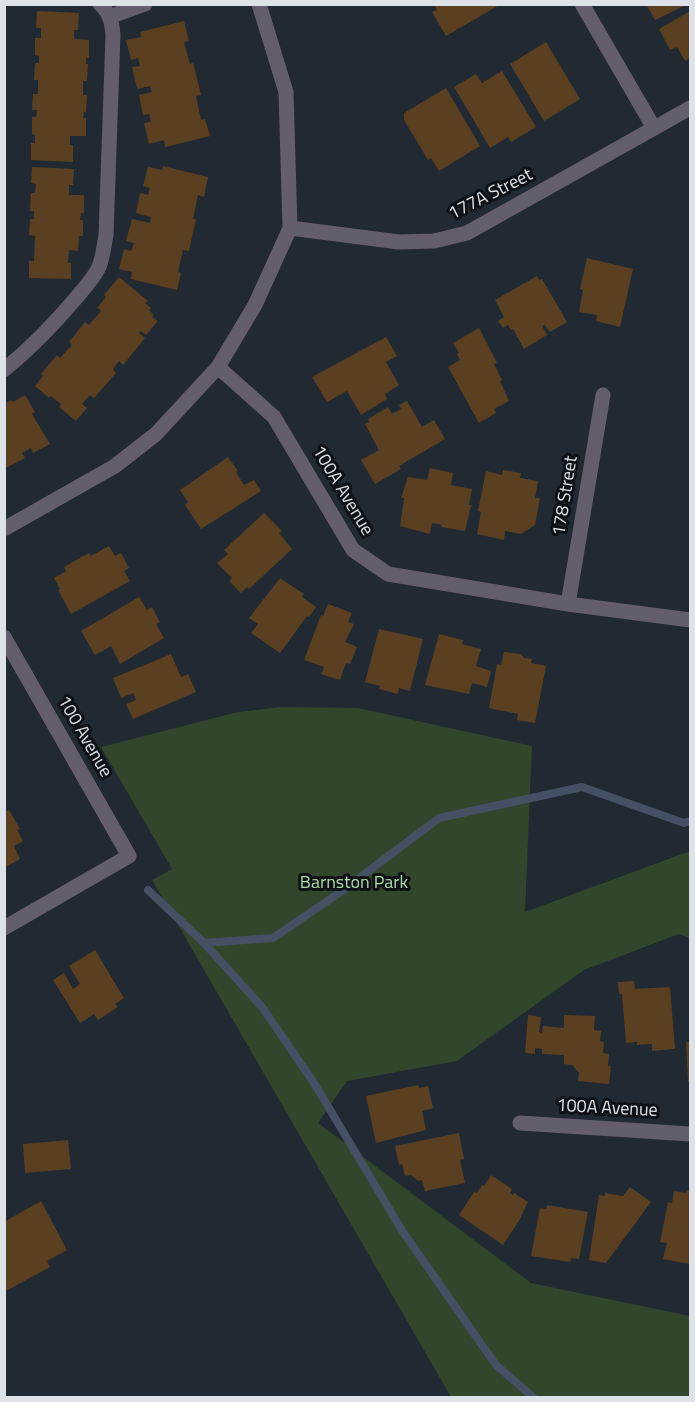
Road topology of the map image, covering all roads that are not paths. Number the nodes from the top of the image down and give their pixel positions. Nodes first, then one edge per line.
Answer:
1 (145, 4) edge
2 (258, 4) edge
3 (582, 4) edge
4 (105, 11) edge
5 (690, 108) edge
6 (654, 128) junction
7 (290, 228) junction
8 (218, 367) junction
9 (4, 370) edge
10 (603, 395) dead end
11 (4, 529) edge
12 (568, 604) junction
13 (690, 620) edge
14 (4, 637) edge
15 (4, 928) edge
16 (520, 1123) dead end
17 (690, 1134) edge

1 - 4 street
2 - 7 street
3 - 6 street
4 - 9 street
5 - 6 street, 177A Street
6 - 7 street, 177A Street
7 - 8 street
8 - 11 street
8 - 12 street, 100A Avenue
10 - 12 street, 178 Street
12 - 13 street, 100A Avenue
14 - 15 street, 100 Avenue
16 - 17 street, 100A Avenue

